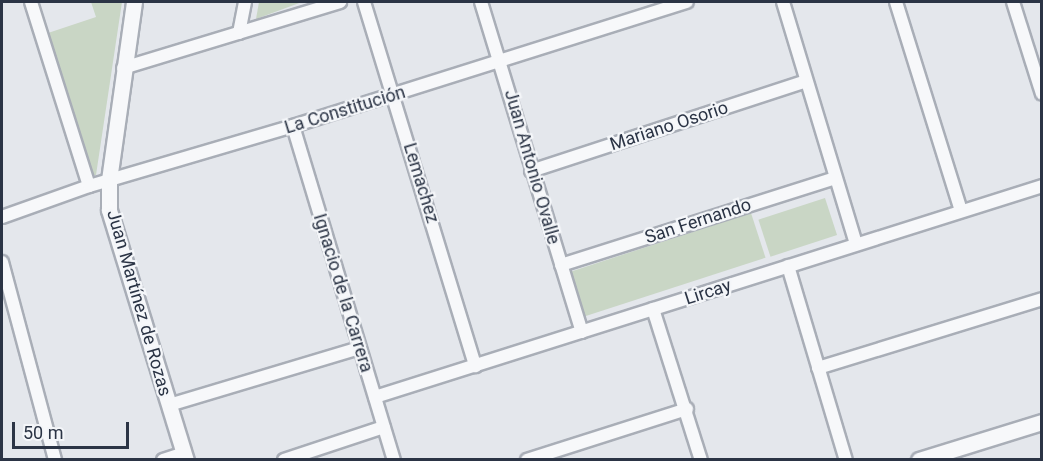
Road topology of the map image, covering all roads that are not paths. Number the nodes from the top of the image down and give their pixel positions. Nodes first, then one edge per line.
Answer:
1 (31, 2) edge
2 (134, 2) edge
3 (245, 2) edge
4 (340, 2) edge
5 (364, 2) edge
6 (481, 2) edge
7 (687, 2) edge
8 (783, 2) edge
9 (896, 2) edge
10 (1013, 2) edge
11 (239, 33) junction
12 (501, 62) junction
13 (123, 68) junction
14 (806, 81) junction
15 (394, 94) junction
16 (1041, 94) edge
17 (293, 126) junction
18 (531, 171) junction
19 (835, 178) junction
20 (109, 181) junction
21 (89, 186) junction
22 (1041, 186) edge
23 (961, 211) junction
24 (2, 217) edge
25 (856, 244) junction
26 (2, 262) edge
27 (561, 265) junction
28 (788, 266) junction
29 (1041, 299) edge
30 (653, 309) junction
31 (582, 332) junction
32 (359, 348) junction
33 (476, 366) junction
34 (818, 368) junction
35 (375, 397) junction
36 (169, 405) junction
37 (687, 409) junction
38 (1041, 422) edge
39 (384, 427) junction
40 (185, 456) edge
41 (55, 459) edge
42 (163, 459) edge
43 (284, 459) edge
44 (394, 459) edge
45 (527, 459) edge
46 (701, 459) edge
47 (846, 459) edge
48 (919, 459) edge

1 - 21 street
2 - 13 street, Juan Martínez de Rozas
3 - 11 street
4 - 11 street
5 - 15 street, Lemachez
6 - 12 street, Juan Antonio Ovalle
7 - 12 street, La Constitución
8 - 14 street
9 - 23 street
10 - 16 street
11 - 13 street
12 - 15 street, La Constitución
12 - 18 street, Juan Antonio Ovalle
13 - 20 street, Juan Martínez de Rozas
14 - 18 street, Mariano Osorio
14 - 19 street
15 - 17 street, La Constitución
15 - 33 street, Lemachez
17 - 20 street, La Constitución
17 - 32 street, Ignacio de la Carrera
18 - 27 street, Juan Antonio Ovalle
19 - 25 street
19 - 27 street, San Fernando
20 - 21 street, La Constitución
20 - 36 street, Juan Martínez de Rozas
21 - 24 street, La Constitución
22 - 23 street, Lircay
23 - 25 street, Lircay
25 - 28 street, Lircay
26 - 41 street
27 - 31 street, Juan Antonio Ovalle
28 - 30 street, Lircay
28 - 34 street
29 - 34 street
30 - 31 street, Lircay
30 - 37 street
31 - 33 street, Lircay
32 - 35 street, Ignacio de la Carrera
32 - 36 street
33 - 35 street, Lircay
34 - 47 street
35 - 39 street, Ignacio de la Carrera
36 - 40 street, Juan Martínez de Rozas
37 - 45 street
37 - 46 street
38 - 48 street
39 - 43 street
39 - 44 street, Ignacio de la Carrera
40 - 42 street

